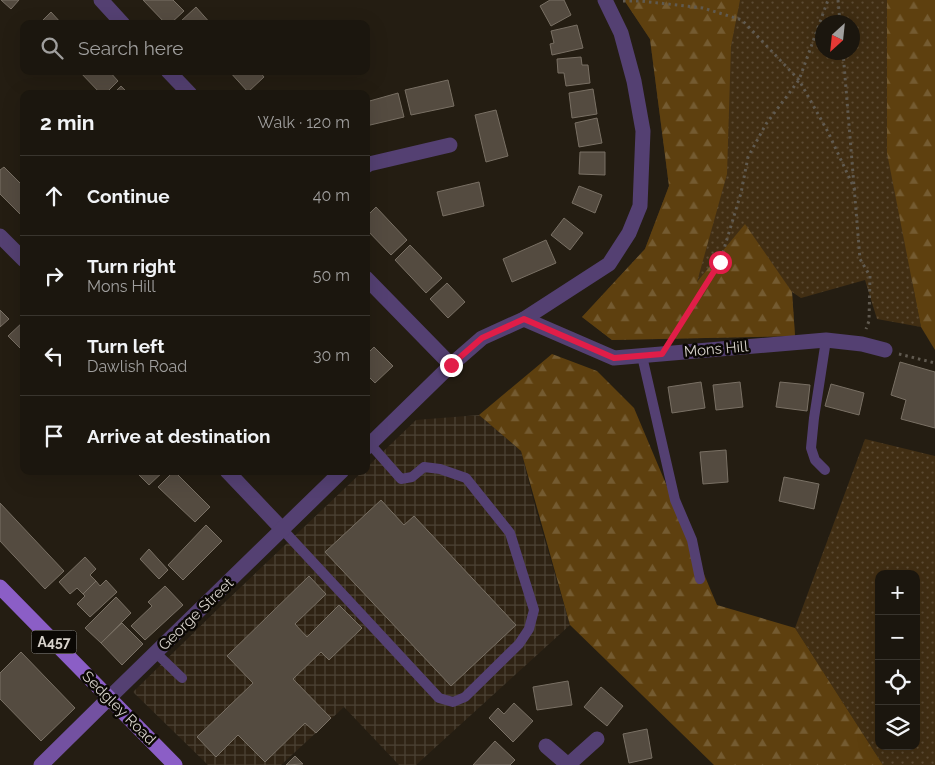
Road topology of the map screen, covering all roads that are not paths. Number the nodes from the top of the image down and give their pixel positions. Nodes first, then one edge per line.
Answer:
1 (101, 0) edge
2 (605, 0) edge
3 (120, 20) edge
4 (172, 75) edge
5 (186, 90) edge
6 (450, 145) dead end
7 (370, 164) edge
8 (0, 236) edge
9 (20, 256) edge
10 (370, 282) edge
11 (524, 319) junction
12 (826, 340) junction
13 (885, 350) road end
14 (642, 356) junction
15 (451, 365) junction
16 (370, 444) edge
17 (370, 448) edge
18 (825, 470) dead end
19 (231, 475) edge
20 (338, 475) edge
21 (283, 530) junction
22 (700, 579) dead end
23 (0, 586) edge
24 (156, 653) junction
25 (182, 678) dead end
26 (109, 698) junction
27 (597, 739) dead end
28 (546, 746) dead end
29 (41, 765) edge
30 (175, 765) edge
31 (568, 765) edge

1 - 3 street
2 - 11 street
4 - 5 street
6 - 7 street
8 - 9 street
10 - 15 street
11 - 14 street, Mons Hill
11 - 15 street
12 - 13 street, Mons Hill
12 - 14 street, Mons Hill
12 - 18 lane
14 - 22 lane
15 - 16 street
17 - 21 lane
19 - 21 street
20 - 21 street, George Street
21 - 24 street, George Street
23 - 26 main road, Sedgley Road / A457
24 - 25 lane
24 - 26 street, George Street
26 - 29 main road
26 - 30 main road, Sedgley Road / A457
27 - 31 street
28 - 31 street

